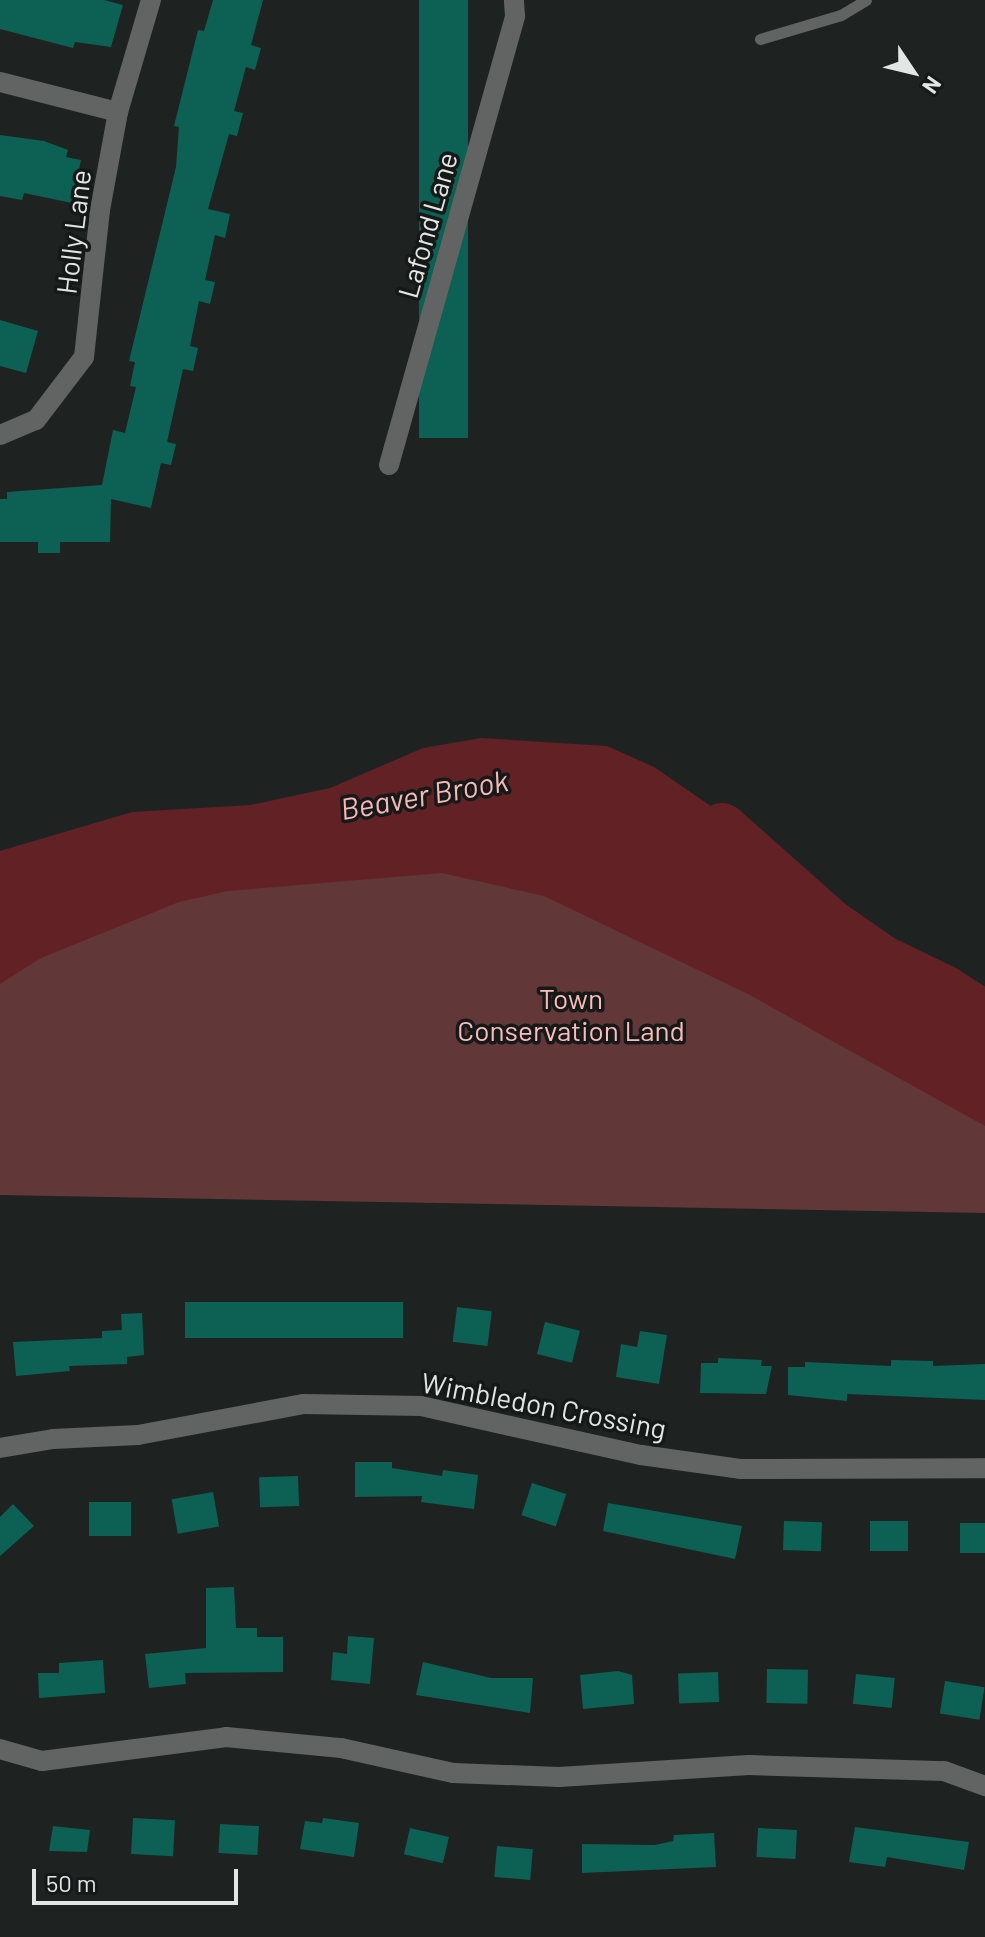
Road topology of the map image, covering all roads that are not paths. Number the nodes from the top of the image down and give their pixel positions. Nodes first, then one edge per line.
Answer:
1 (151, 0) edge
2 (514, 0) edge
3 (866, 0) edge
4 (760, 39) dead end
5 (0, 82) edge
6 (118, 112) junction
7 (0, 435) edge
8 (389, 465) dead end
9 (0, 1448) edge
10 (985, 1468) edge
11 (0, 1749) edge
12 (985, 1786) edge

1 - 6 street, Holly Lane
2 - 8 street, Lafond Lane
3 - 4 lane
5 - 6 street
6 - 7 street, Holly Lane
9 - 10 street, Wimbledon Crossing
11 - 12 street

